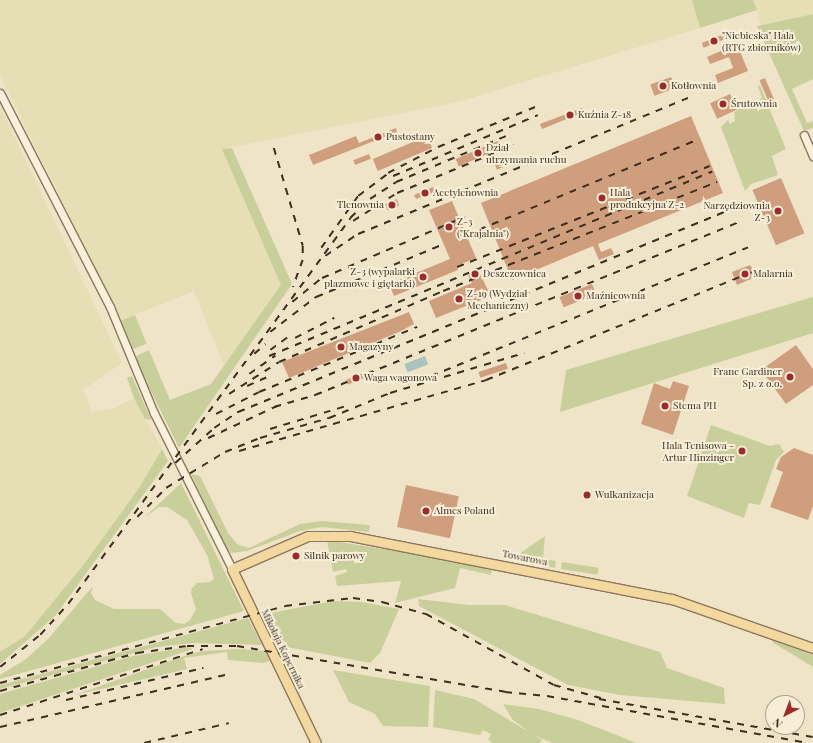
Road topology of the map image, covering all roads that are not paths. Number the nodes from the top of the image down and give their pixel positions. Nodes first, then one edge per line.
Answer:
1 (0, 93) edge
2 (804, 135) dead end
3 (813, 156) edge
4 (232, 569) junction
5 (813, 648) edge
6 (317, 741) edge

1 - 4 street
2 - 3 street
4 - 5 main road, Towarowa
4 - 6 main road, Mikołaja Kopernika

